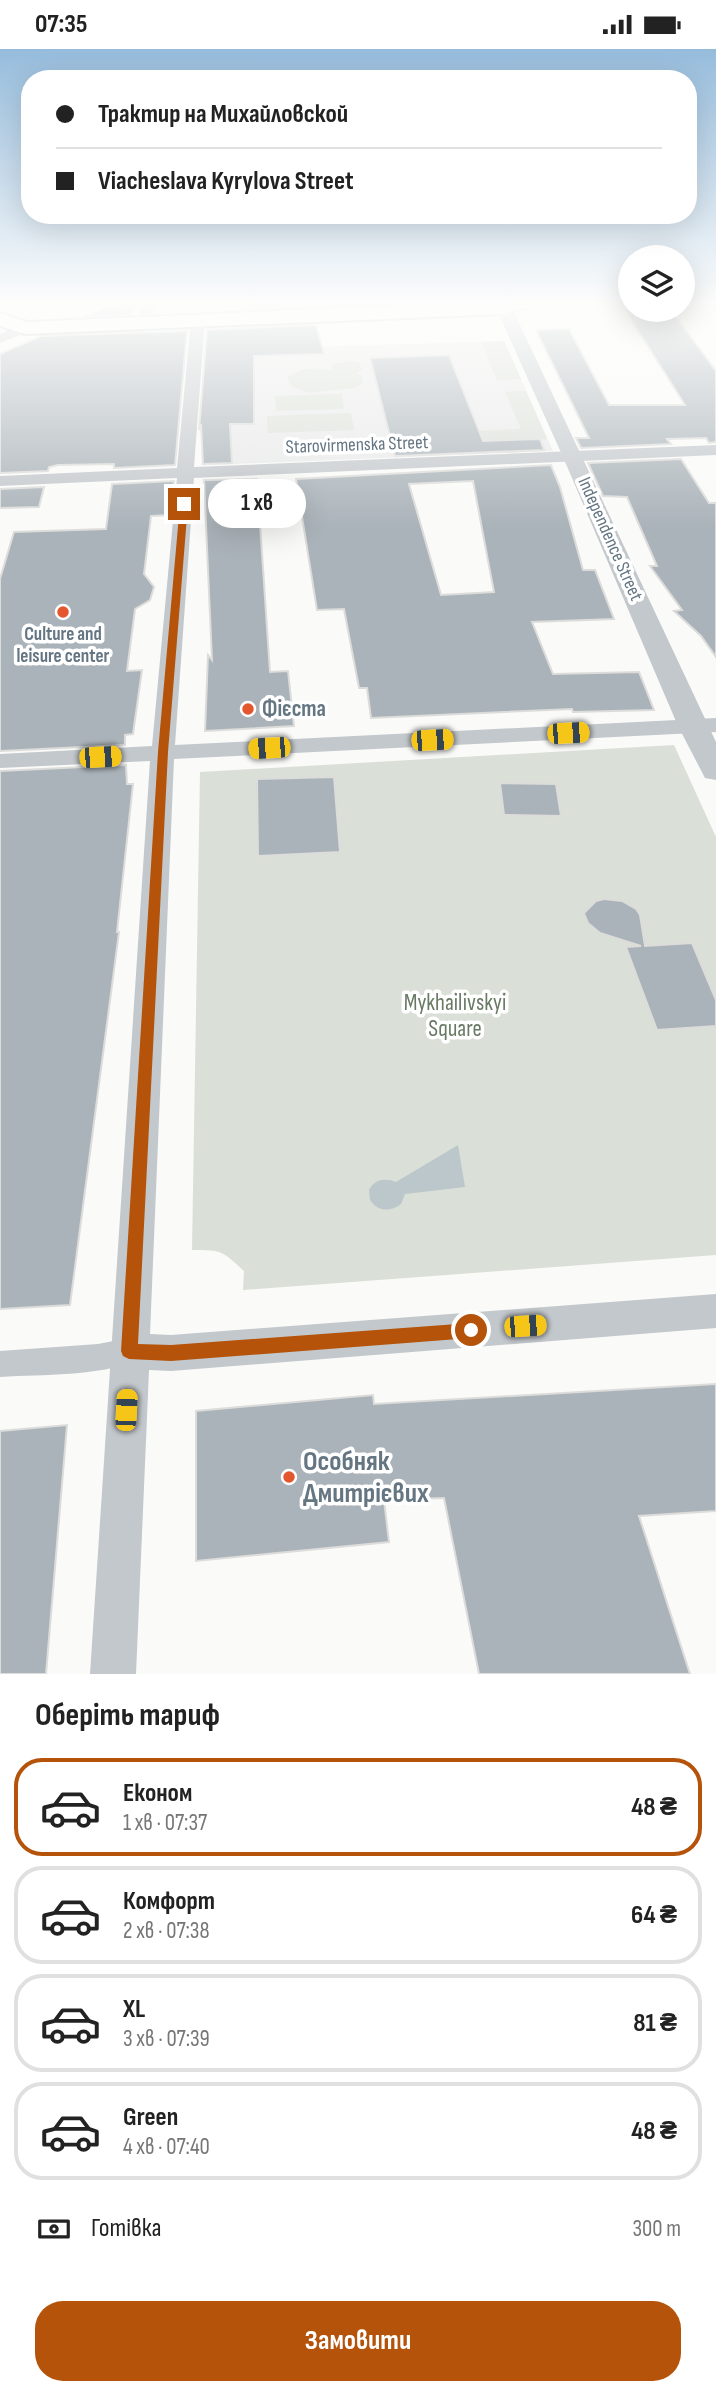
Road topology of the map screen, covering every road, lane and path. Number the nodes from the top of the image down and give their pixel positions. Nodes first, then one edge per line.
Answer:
1 (194, 377) edge
2 (543, 377) edge
3 (716, 450) edge
4 (574, 457) junction
5 (187, 472) junction
6 (0, 481) edge
7 (704, 726) edge
8 (163, 752) junction
9 (0, 761) edge
10 (716, 771) edge
11 (716, 1311) edge
12 (129, 1351) junction
13 (0, 1364) edge
14 (113, 1674) edge

1 - 5 street
2 - 4 street, Independence Street
3 - 4 street, Starovirmenska Street
4 - 5 street, Starovirmenska Street
4 - 7 street, Independence Street
5 - 6 street, Starovirmenska Street
5 - 8 street
7 - 8 street
7 - 10 street, Independence Street
8 - 9 street
8 - 12 street
11 - 12 street
12 - 13 street
12 - 14 street

